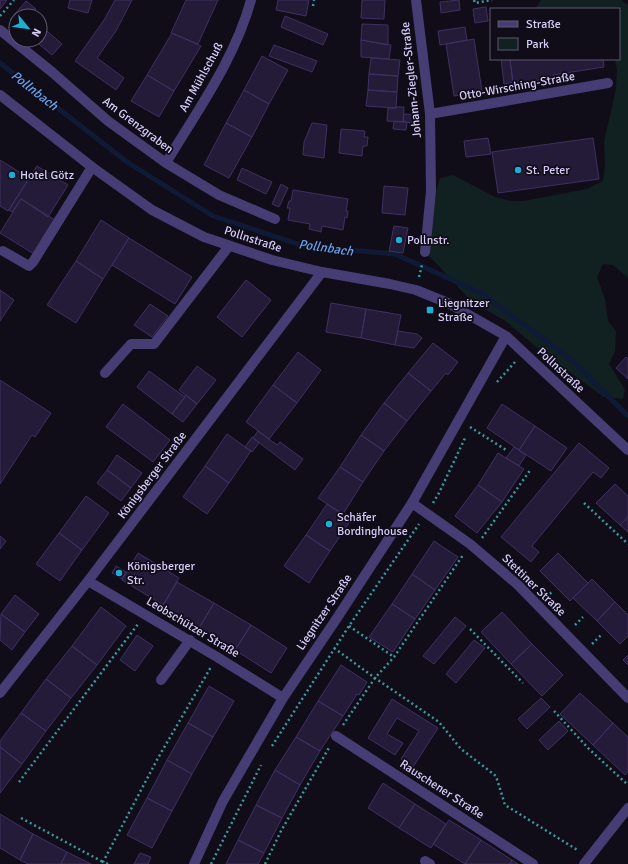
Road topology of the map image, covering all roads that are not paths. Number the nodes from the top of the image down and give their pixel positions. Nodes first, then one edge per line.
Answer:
1 (251, 0) edge
2 (416, 0) edge
3 (0, 30) edge
4 (608, 83) dead end
5 (0, 95) edge
6 (430, 114) junction
7 (166, 162) junction
8 (92, 167) junction
9 (275, 219) dead end
10 (229, 246) junction
11 (3, 250) dead end
12 (425, 252) dead end
13 (322, 272) junction
14 (506, 336) junction
15 (105, 373) dead end
16 (628, 450) edge
17 (412, 503) junction
18 (88, 581) junction
19 (190, 640) junction
20 (161, 680) dead end
21 (0, 693) edge
22 (283, 698) junction
23 (628, 698) edge
24 (336, 736) road end
25 (628, 808) edge
26 (624, 820) edge
27 (586, 861) edge
28 (194, 864) edge
29 (533, 864) edge

1 - 7 street, Am Mühlschuß
2 - 6 street, Johann-Ziegler-Straße
3 - 7 street, Am Grenzgraben
4 - 6 street, Otto-Wirsching-Straße
5 - 8 street, Pollnstraße
6 - 12 street, Johann-Ziegler-Straße
7 - 9 street, Am Grenzgraben
8 - 10 street, Pollnstraße
8 - 11 street
10 - 13 street, Pollnstraße
10 - 15 street
13 - 14 street, Pollnstraße
13 - 18 street, Königsberger Straße
14 - 16 street, Pollnstraße
14 - 17 street, Liegnitzer Straße
17 - 22 street, Liegnitzer Straße
17 - 23 street, Stettiner Straße
18 - 19 street, Leobschützer Straße
18 - 21 street, Königsberger Straße
19 - 20 street
19 - 22 street, Leobschützer Straße
22 - 28 street, Liegnitzer Straße
24 - 29 street, Rauschener Straße
25 - 26 street
26 - 27 street

